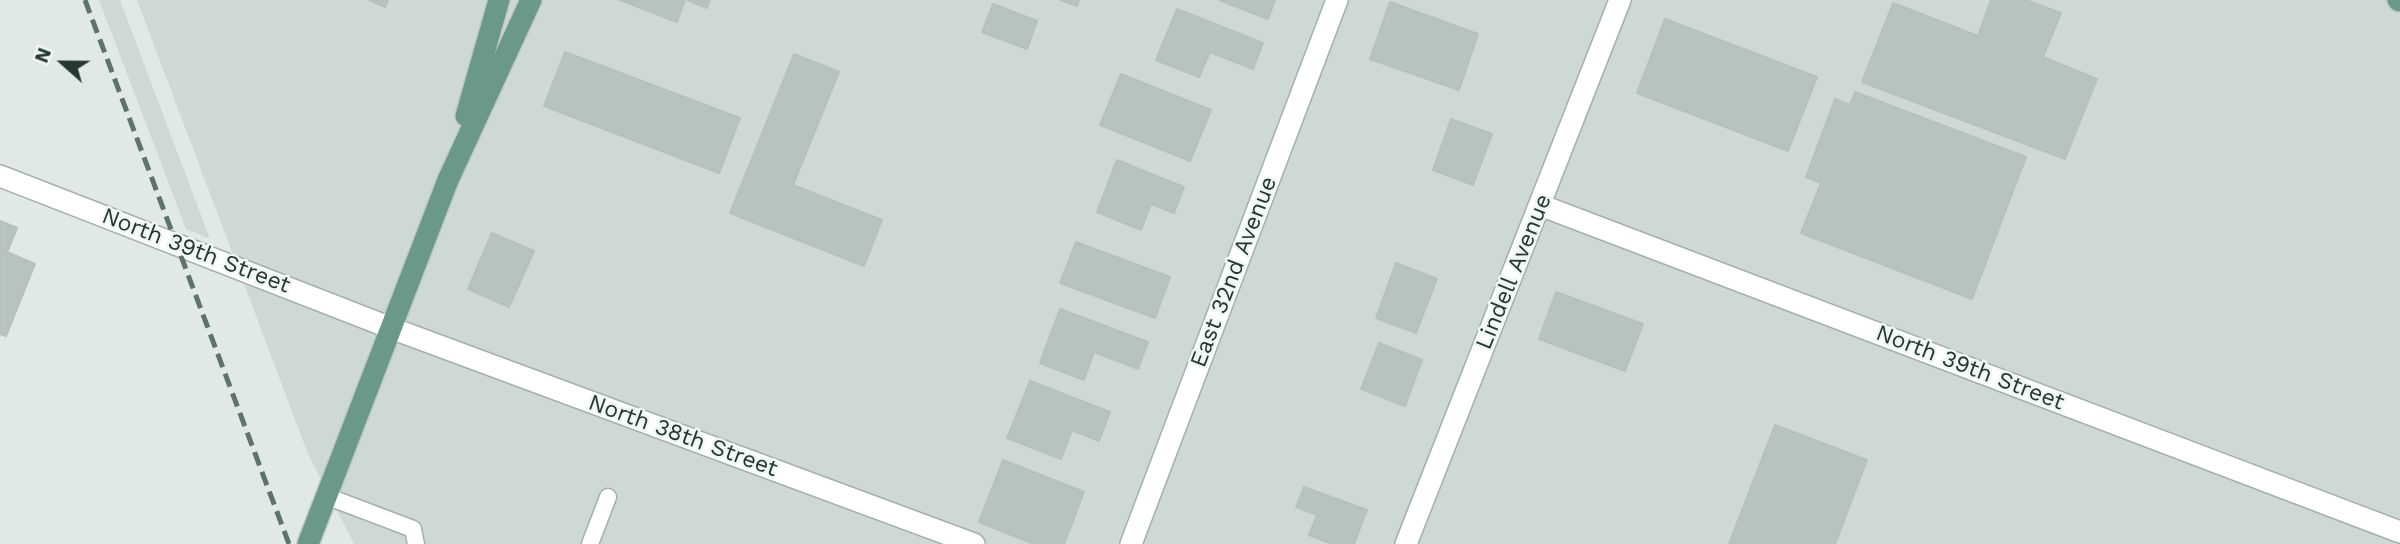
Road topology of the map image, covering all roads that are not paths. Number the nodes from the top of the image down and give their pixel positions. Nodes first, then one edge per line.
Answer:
1 (499, 0) edge
2 (531, 0) edge
3 (1337, 0) edge
4 (1620, 0) edge
5 (0, 176) edge
6 (448, 180) junction
7 (1541, 205) junction
8 (391, 327) junction
9 (326, 496) junction
10 (607, 497) dead end
11 (2400, 532) edge
12 (308, 544) edge
13 (416, 544) edge
14 (590, 544) edge
15 (974, 544) edge
16 (1131, 544) edge
17 (1406, 544) edge

1 - 6 main road
2 - 6 main road
3 - 16 street, East 32nd Avenue
4 - 7 street, Lindell Avenue
5 - 8 street, North 39th Street
6 - 8 main road
7 - 11 street, North 39th Street
7 - 17 street, Lindell Avenue
8 - 9 main road
8 - 15 street, North 38th Street
9 - 12 main road
9 - 13 lane
10 - 14 lane

